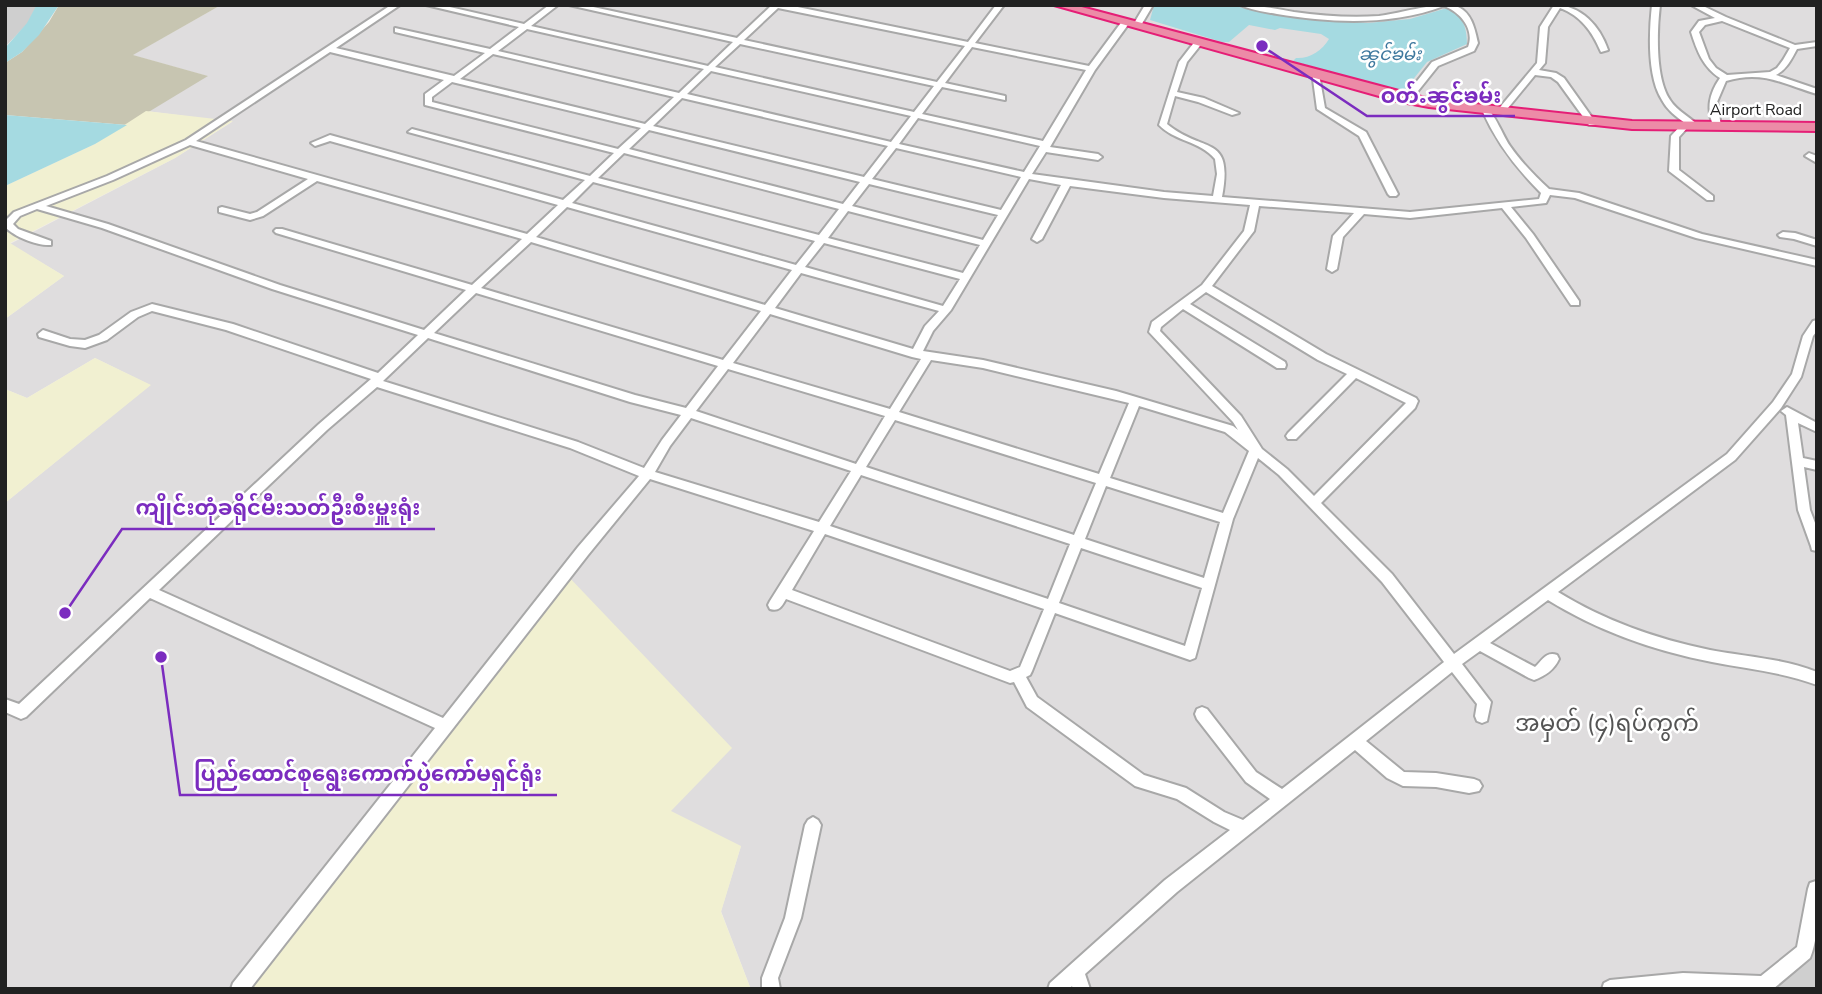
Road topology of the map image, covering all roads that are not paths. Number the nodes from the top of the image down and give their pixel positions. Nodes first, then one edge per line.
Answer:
1 (396, 5) edge
2 (430, 5) edge
3 (554, 5) edge
4 (573, 5) edge
5 (777, 5) edge
6 (1000, 5) edge
7 (1060, 5) edge
8 (1149, 5) edge
9 (1244, 5) edge
10 (1441, 5) edge
11 (1450, 5) edge
12 (1558, 5) edge
13 (1656, 5) edge
14 (1695, 5) edge
15 (1723, 19) junction
16 (1131, 23) junction
17 (527, 26) junction
18 (398, 30) dead end
19 (739, 41) junction
20 (1199, 42) junction
21 (970, 44) junction
22 (1817, 44) edge
23 (1794, 47) junction
24 (328, 49) junction
25 (1604, 50) dead end
26 (490, 52) junction
27 (711, 67) junction
28 (1091, 69) junction
29 (1533, 72) junction
30 (1315, 74) junction
31 (1772, 76) junction
32 (453, 78) junction
33 (1726, 78) junction
34 (940, 84) junction
35 (1817, 92) edge
36 (1172, 93) junction
37 (680, 96) junction
38 (1002, 98) dead end
39 (1406, 99) junction
40 (1486, 110) junction
41 (1500, 112) junction
42 (1235, 113) dead end
43 (916, 114) junction
44 (1592, 122) junction
45 (648, 126) junction
46 (1690, 126) junction
47 (1717, 126) junction
48 (1817, 127) edge
49 (412, 132) dead end
50 (189, 142) junction
51 (315, 143) dead end
52 (892, 146) junction
53 (1046, 147) junction
54 (621, 151) junction
55 (1098, 157) dead end
56 (593, 177) junction
57 (1027, 177) junction
58 (314, 179) junction
59 (867, 179) junction
60 (1067, 183) junction
61 (1546, 192) junction
62 (1393, 194) dead end
63 (1710, 198) dead end
64 (1217, 200) junction
65 (566, 202) junction
66 (1255, 203) junction
67 (1504, 205) junction
68 (37, 206) junction
69 (845, 208) junction
70 (222, 210) dead end
71 (1361, 212) junction
72 (1005, 214) junction
73 (279, 231) dead end
74 (1783, 235) dead end
75 (529, 238) junction
76 (822, 238) junction
77 (1037, 239) dead end
78 (48, 243) dead end
79 (1817, 243) edge
80 (986, 244) junction
81 (1815, 264) edge
82 (799, 267) junction
83 (1332, 269) dead end
84 (966, 277) junction
85 (1206, 287) junction
86 (474, 291) junction
87 (1575, 303) dead end
88 (1182, 304) junction
89 (946, 310) junction
90 (766, 311) junction
91 (1817, 323) edge
92 (427, 333) junction
93 (43, 334) dead end
94 (922, 354) junction
95 (726, 364) junction
96 (1281, 365) dead end
97 (1354, 374) junction
98 (377, 379) junction
99 (1135, 401) junction
100 (1777, 405) junction
101 (688, 413) junction
102 (1791, 413) junction
103 (891, 414) junction
104 (1817, 428) edge
105 (1292, 436) dead end
106 (1256, 448) junction
107 (1799, 461) junction
108 (1817, 466) edge
109 (859, 470) junction
110 (647, 474) junction
111 (1102, 480) junction
112 (1313, 503) junction
113 (1227, 519) junction
114 (824, 528) junction
115 (1077, 541) junction
116 (1817, 546) edge
117 (1209, 585) junction
118 (148, 592) junction
119 (783, 592) junction
120 (1548, 593) junction
121 (775, 605) dead end
122 (1052, 606) junction
123 (1480, 643) junction
124 (1552, 659) dead end
125 (1454, 662) junction
126 (1018, 676) junction
127 (1817, 679) edge
128 (5, 705) edge
129 (1202, 714) dead end
130 (1482, 716) dead end
131 (445, 726) junction
132 (1354, 741) junction
133 (1474, 786) dead end
134 (1282, 798) junction
135 (813, 825) dead end
136 (1244, 828) junction
137 (1816, 888) edge
138 (1079, 981) edge
139 (239, 989) edge
140 (771, 989) edge
141 (1056, 989) edge
142 (1609, 989) edge

1 - 24 street
2 - 17 street
3 - 17 street
4 - 19 street
5 - 19 street
5 - 21 street
6 - 21 street
7 - 16 highway, Airport Road
8 - 16 street
9 - 10 street
11 - 39 street
12 - 25 street
12 - 29 street
13 - 46 street
14 - 15 street
15 - 23 street
15 - 33 street
16 - 20 highway, Airport Road
16 - 28 street
17 - 26 street
17 - 27 street
18 - 26 street
19 - 27 street
19 - 34 street
20 - 30 highway, Airport Road
20 - 36 street
21 - 28 street
21 - 34 street
22 - 23 street
23 - 31 street
24 - 32 street
24 - 50 street
26 - 32 street
26 - 37 street
27 - 37 street
27 - 43 street
28 - 53 street
29 - 41 street
29 - 44 street
30 - 39 highway, Airport Road
30 - 62 street
31 - 33 street
31 - 35 street
32 - 45 street
32 - 54 street
33 - 47 street
34 - 38 street
34 - 43 street
36 - 42 street
36 - 64 street
37 - 45 street
37 - 52 street
39 - 40 highway, Airport Road
40 - 41 highway, Airport Road
40 - 61 street
41 - 44 highway, Airport Road
43 - 52 street
43 - 53 street
44 - 46 highway, Airport Road
45 - 54 street
45 - 59 street
46 - 47 highway, Airport Road
46 - 63 street
47 - 48 highway, Airport Road
49 - 56 street
50 - 58 street
50 - 68 street
51 - 65 street
52 - 57 street
52 - 59 street
53 - 55 street
53 - 57 street
54 - 56 street
54 - 69 street
56 - 65 street
56 - 76 street
57 - 60 street
57 - 72 street
58 - 70 street
58 - 75 street
59 - 69 street
59 - 72 street
60 - 64 street
60 - 77 street
61 - 67 street
61 - 81 street
64 - 66 street
65 - 75 street
65 - 82 street
66 - 71 street
66 - 85 street
67 - 71 street
67 - 87 street
68 - 78 street
68 - 92 street
69 - 76 street
69 - 80 street
71 - 83 street
72 - 80 street
73 - 86 street
74 - 79 street
75 - 86 street
75 - 90 street
76 - 82 street
76 - 84 street
80 - 84 street
82 - 89 street
82 - 90 street
84 - 89 street
85 - 88 street
85 - 97 street
86 - 92 street
86 - 95 street
88 - 96 street
88 - 106 street
89 - 94 street
90 - 94 street
90 - 95 street
91 - 100 street
92 - 98 street
92 - 101 street
93 - 98 street
94 - 99 street
94 - 103 street
95 - 101 street
95 - 103 street
97 - 105 street
97 - 112 street
98 - 110 street
98 - 118 street
99 - 106 street
99 - 111 street
100 - 102 street
100 - 120 street
101 - 109 street
101 - 110 street
102 - 104 street
102 - 107 street
103 - 109 street
103 - 111 street
106 - 112 street
106 - 113 street
107 - 108 street
107 - 116 street
109 - 114 street
109 - 115 street
110 - 114 street
110 - 131 street
111 - 113 street
111 - 115 street
112 - 125 street
113 - 117 street
114 - 119 street
114 - 122 street
115 - 117 street
115 - 122 street
117 - 122 street
118 - 128 street
118 - 131 street
119 - 121 street
119 - 126 street
120 - 123 street
120 - 127 street
122 - 126 street
123 - 124 street
123 - 125 street
125 - 130 street
125 - 132 street
126 - 136 street
129 - 134 street
131 - 139 street
132 - 133 street
132 - 134 street
134 - 136 street
135 - 140 street
136 - 138 street
137 - 142 street
138 - 141 street

